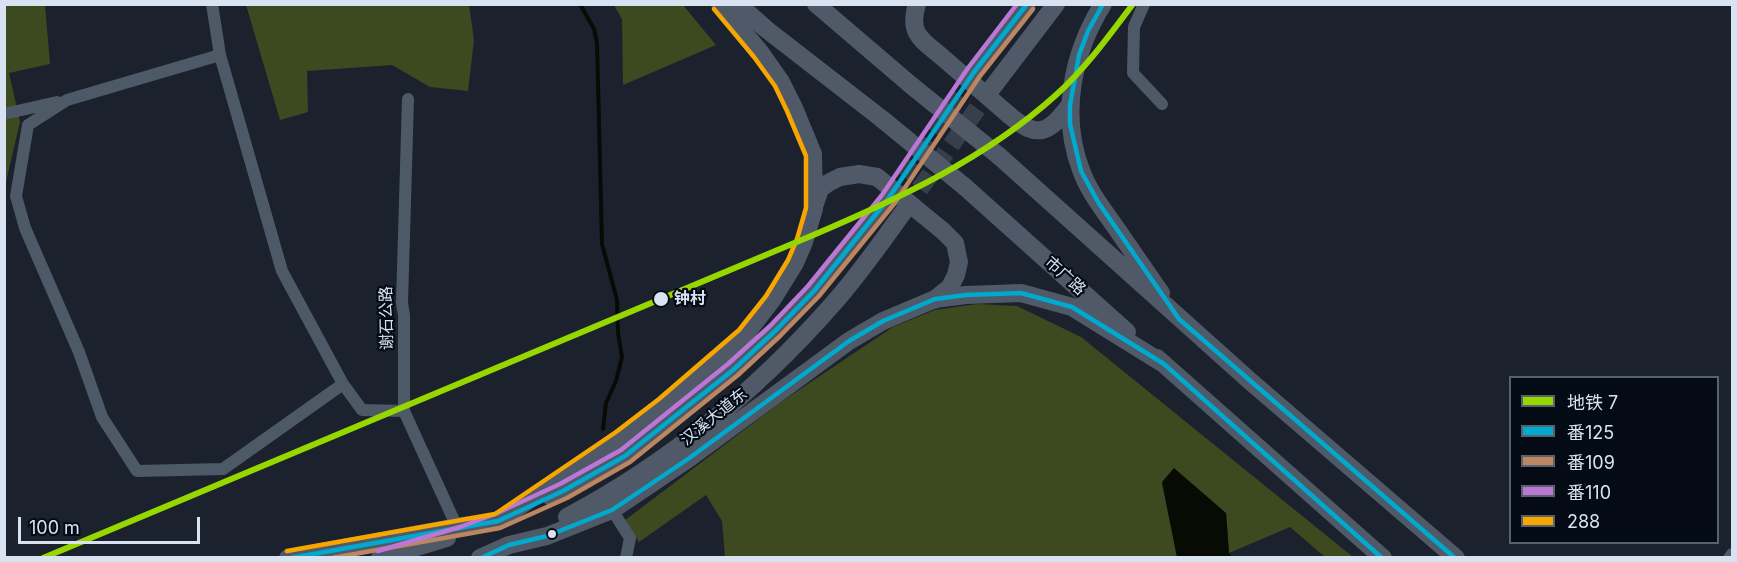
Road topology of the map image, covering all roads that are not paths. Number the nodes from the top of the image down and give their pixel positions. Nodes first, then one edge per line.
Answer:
1 (212, 4) edge
2 (720, 4) edge
3 (738, 4) edge
4 (816, 4) edge
5 (917, 4) edge
6 (1027, 4) edge
7 (1056, 4) edge
8 (1103, 4) edge
9 (1144, 4) edge
10 (220, 55) junction
11 (974, 72) tunnel mouth
12 (992, 88) tunnel mouth
13 (408, 99) dead end
14 (67, 100) junction
15 (1162, 104) dead end
16 (1070, 105) junction
17 (4, 114) edge
18 (888, 199) tunnel mouth
19 (904, 211) tunnel mouth
20 (813, 213) junction
21 (934, 300) junction
22 (1179, 319) junction
23 (1164, 364) junction
24 (343, 384) junction
25 (404, 411) junction
26 (612, 510) junction
27 (498, 521) junction
28 (457, 526) junction
29 (509, 545) junction
30 (1732, 554) edge
31 (288, 558) edge
32 (380, 558) edge
33 (472, 558) edge
34 (480, 558) edge
35 (626, 558) edge
36 (1383, 558) edge
37 (1456, 558) edge
38 (1729, 558) edge

1 - 10 street
2 - 20 main road
3 - 23 main road, 市广路, bridge
4 - 22 main road, bridge
5 - 16 main road, bridge
6 - 11 main road
7 - 12 main road
8 - 16 main road
9 - 15 street
10 - 14 street
10 - 24 street
13 - 25 street, 谢石公路
14 - 17 street
14 - 24 street
16 - 22 main road
18 - 27 main road, 汉溪大道东
19 - 29 main road, 汉溪大道东
20 - 21 main road, bridge
20 - 27 main road
21 - 23 main road
21 - 26 main road
22 - 37 main road
23 - 36 main road, 市广路
24 - 25 street
25 - 28 street, 谢石公路
26 - 29 main road
26 - 35 street
27 - 28 main road
27 - 32 main road, 汉溪大道东
28 - 31 main road
29 - 33 main road, 汉溪大道东
29 - 34 main road
30 - 38 street

